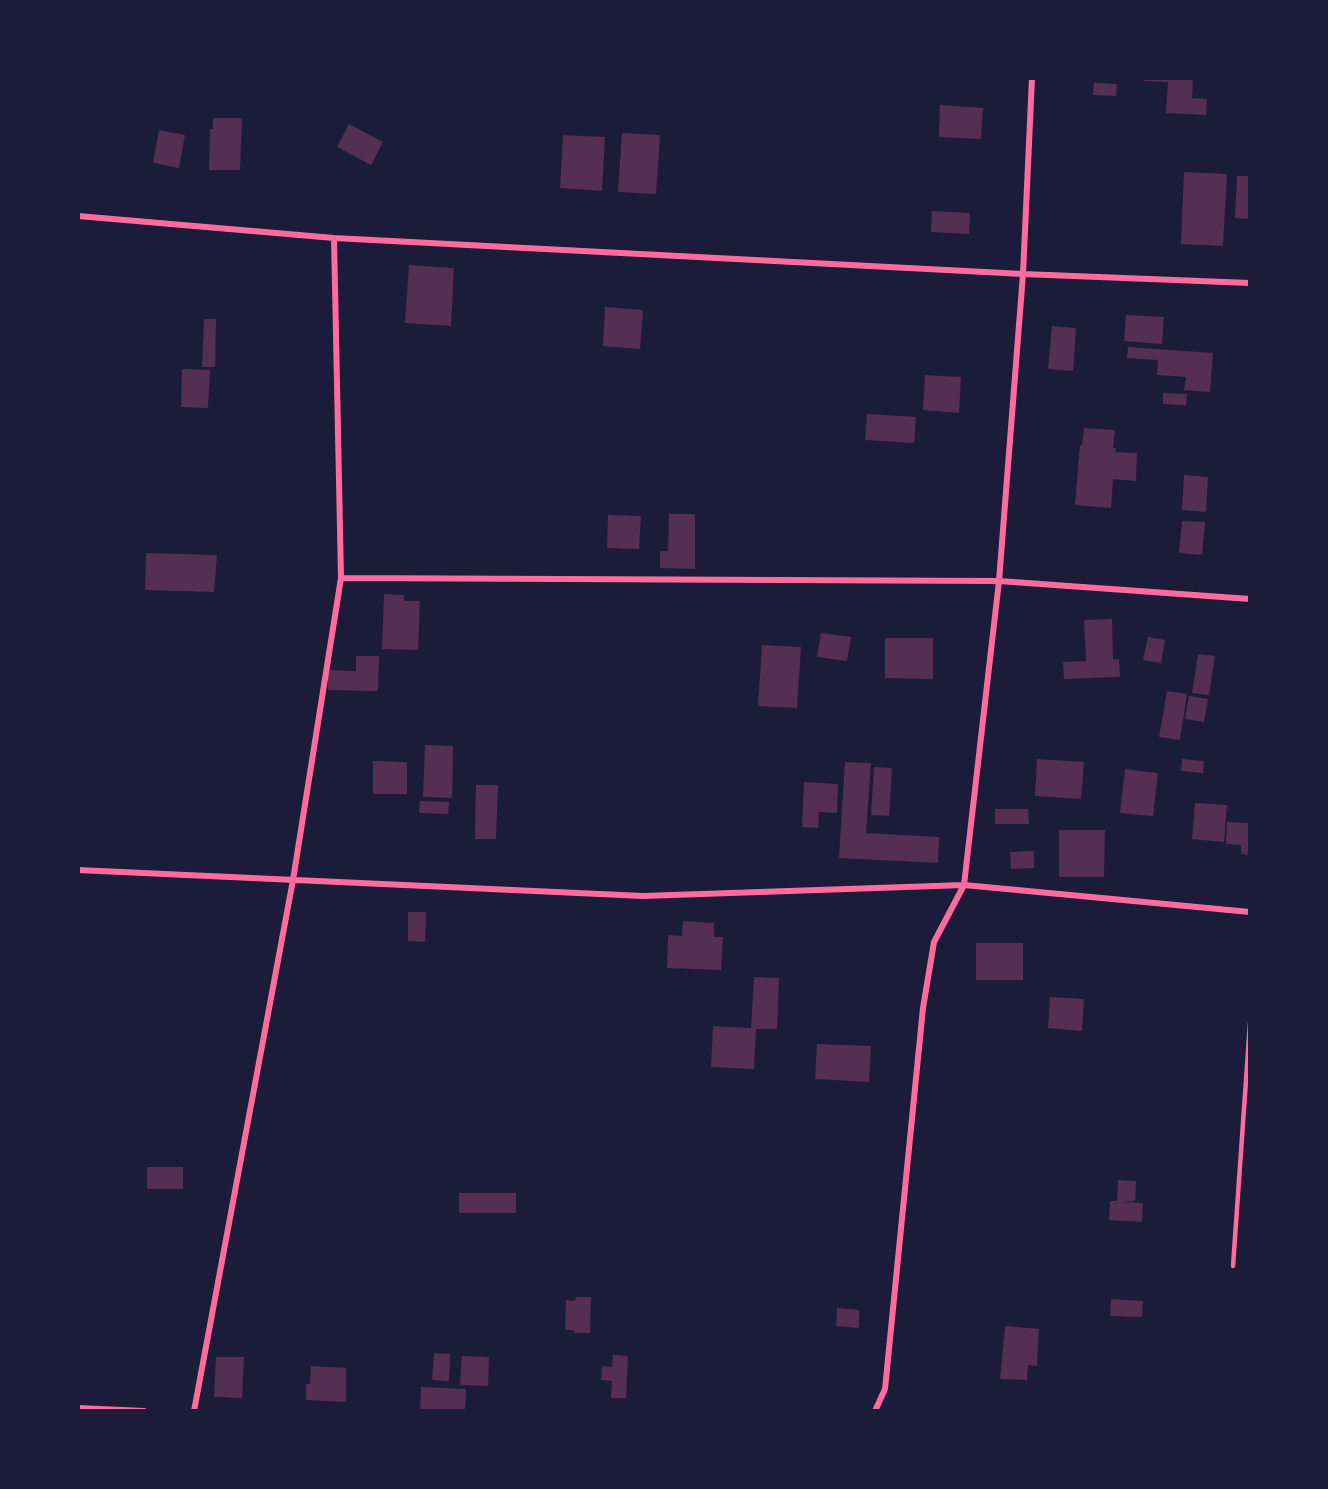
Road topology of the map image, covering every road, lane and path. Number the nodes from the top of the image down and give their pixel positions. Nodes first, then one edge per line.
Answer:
1 (1032, 78) edge
2 (78, 216) edge
3 (334, 238) junction
4 (1023, 274) junction
5 (1250, 283) edge
6 (341, 578) junction
7 (999, 581) junction
8 (1250, 599) edge
9 (78, 870) edge
10 (293, 880) junction
11 (964, 885) junction
12 (1250, 912) edge
13 (1250, 1023) edge
14 (1233, 1266) dead end
15 (78, 1408) edge
16 (144, 1411) edge
17 (194, 1411) edge
18 (875, 1411) edge

1 - 4 street
2 - 3 street
3 - 4 street
3 - 6 street
4 - 5 street
4 - 7 street
6 - 7 street
6 - 10 street
7 - 8 street
7 - 11 street
9 - 10 street
10 - 11 street
10 - 17 street
11 - 12 street
11 - 18 street
13 - 14 lane
15 - 16 street

